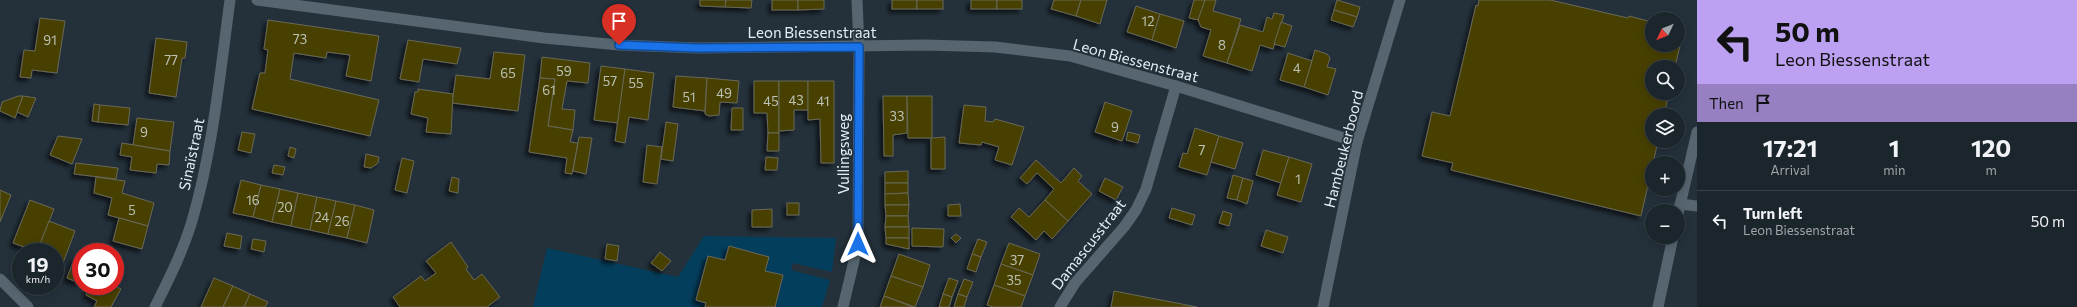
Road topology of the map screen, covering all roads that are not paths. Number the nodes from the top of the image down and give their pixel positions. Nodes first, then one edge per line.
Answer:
1 (230, 0) edge
2 (256, 0) edge
3 (857, 0) edge
4 (1400, 0) edge
5 (859, 47) junction
6 (1176, 86) junction
7 (1697, 132) edge
8 (1357, 142) junction
9 (1680, 204) edge
10 (1697, 206) edge
11 (1685, 208) edge
12 (1672, 244) edge
13 (0, 279) edge
14 (28, 307) edge
15 (155, 307) edge
16 (843, 307) edge
17 (1060, 307) edge
18 (1323, 307) edge
19 (1658, 307) edge

1 - 15 street, Sinaïstraat
2 - 5 street, Leon Biessenstraat
3 - 5 street, Vullingsweg
4 - 8 street, Hambeukerboord
5 - 6 street, Leon Biessenstraat
5 - 16 street, Vullingsweg
6 - 8 street, Leon Biessenstraat
6 - 17 street, Damascusstraat
7 - 9 street
8 - 18 street, Hambeukerboord
10 - 11 street
12 - 19 street
13 - 14 street

